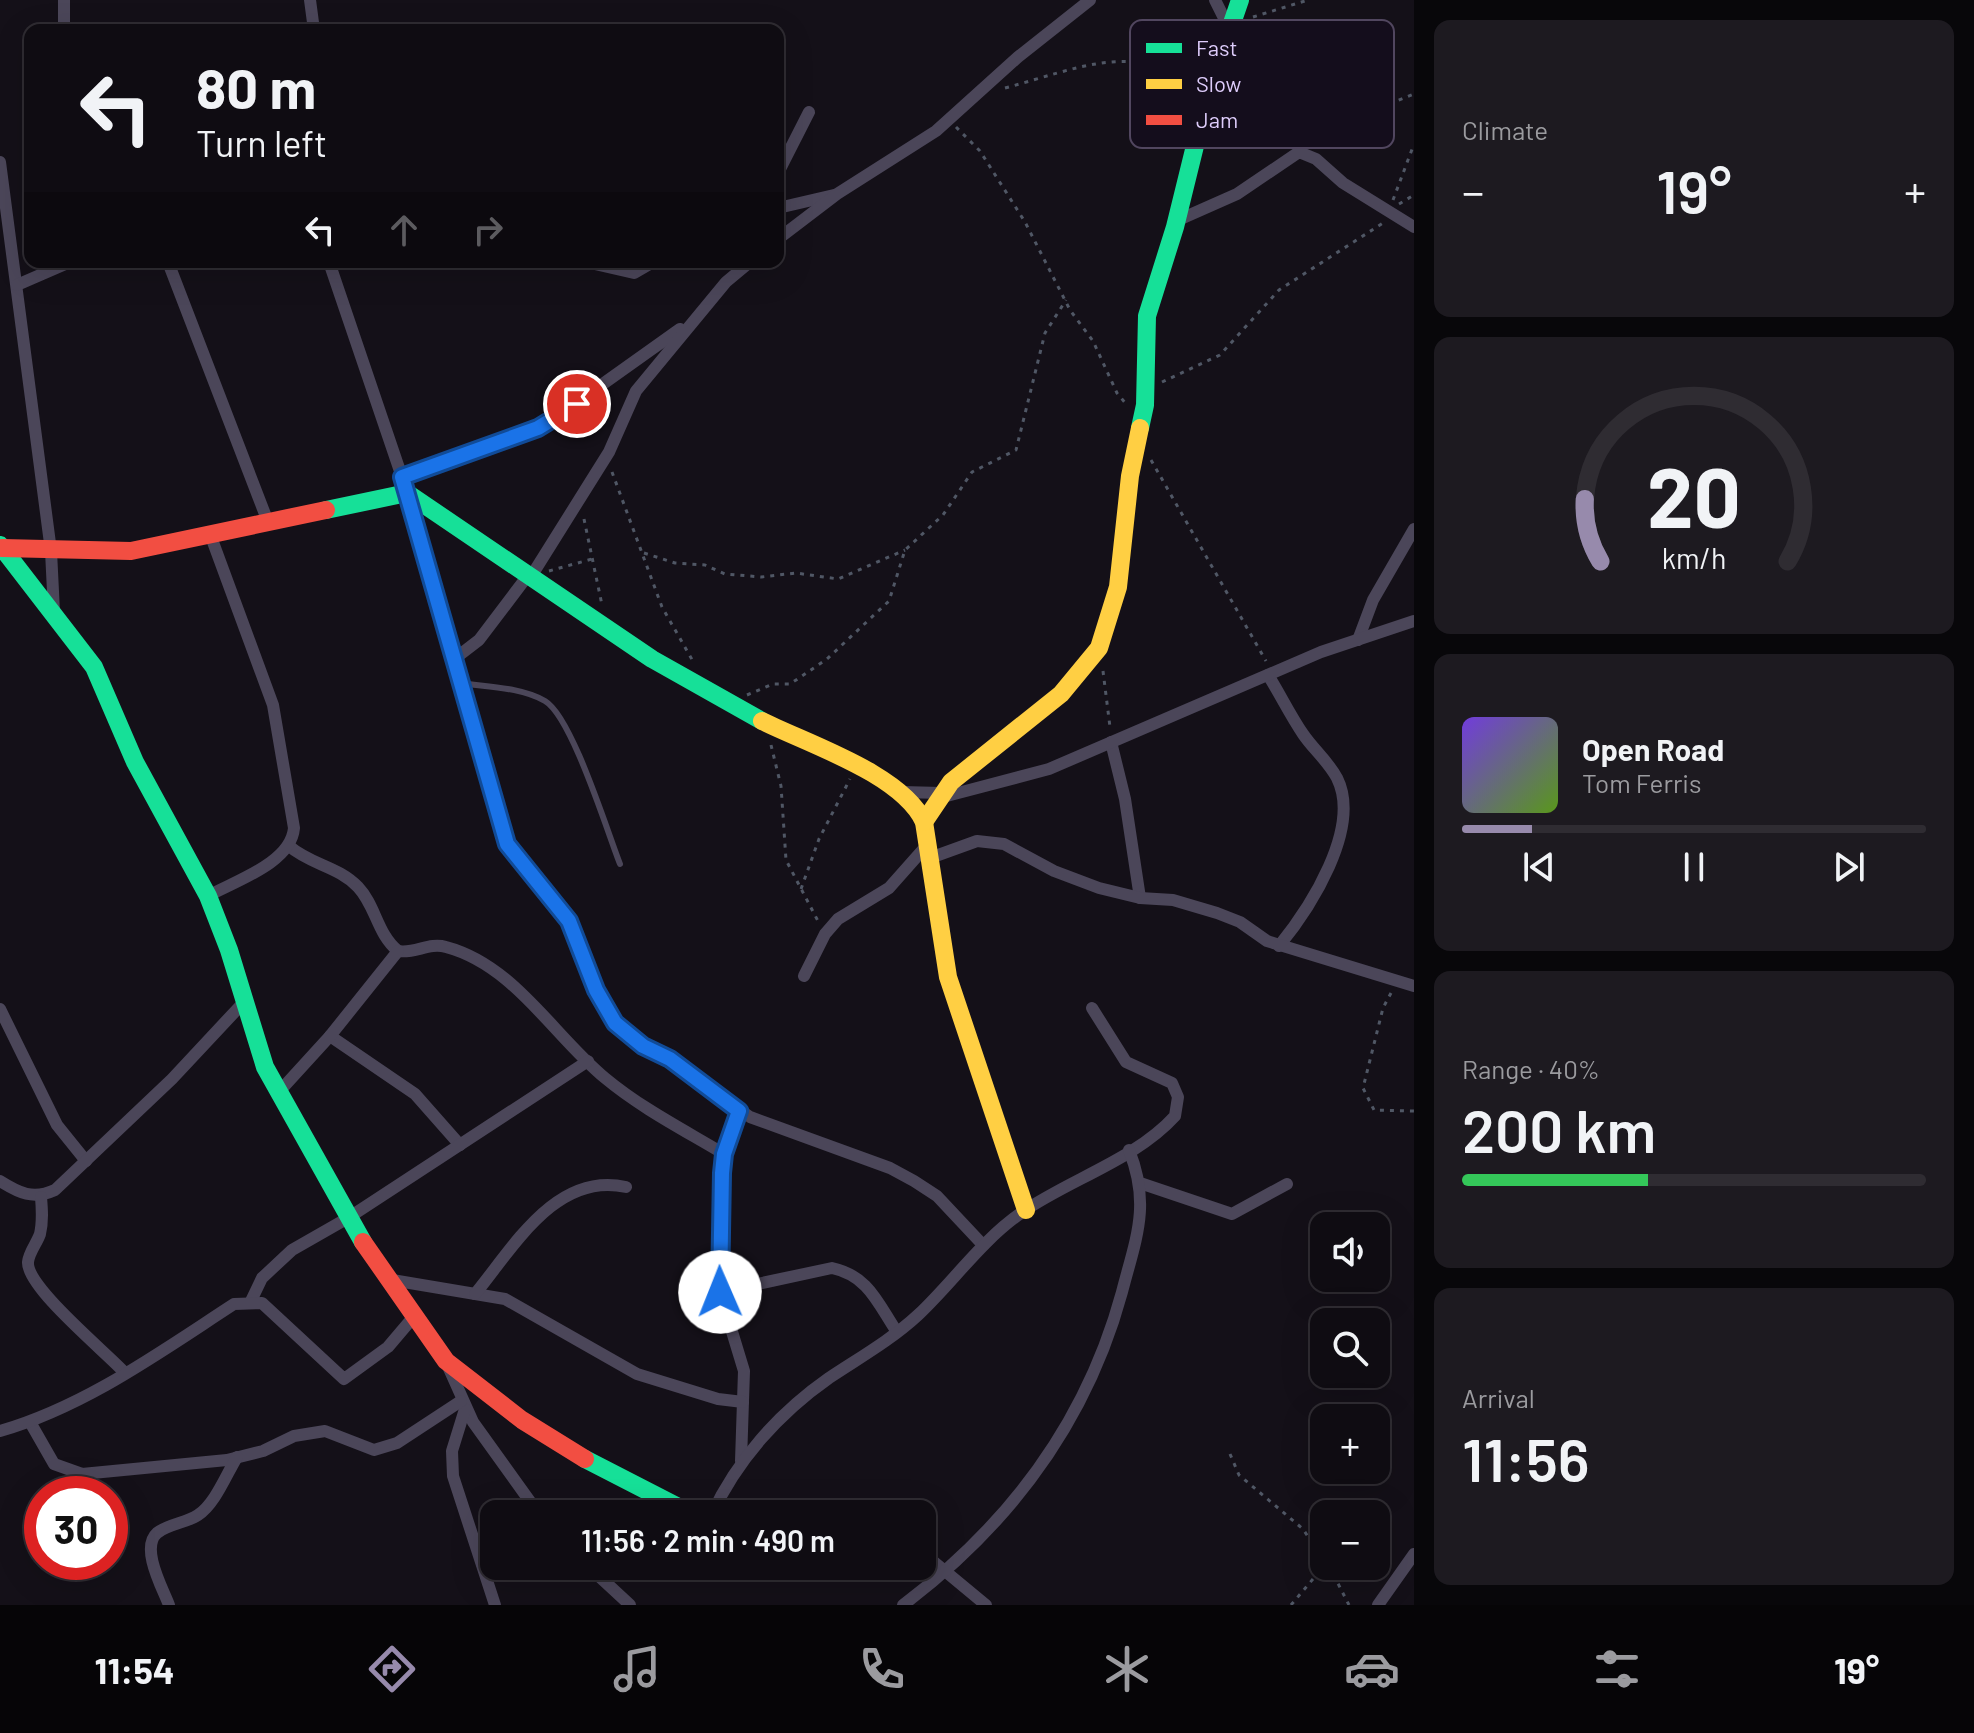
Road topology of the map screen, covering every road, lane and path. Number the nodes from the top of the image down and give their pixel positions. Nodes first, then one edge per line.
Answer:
1 (64, 0) edge
2 (310, 0) edge
3 (1090, 0) edge
4 (1215, 0) edge
5 (1240, 0) edge
6 (1308, 0) edge
7 (1229, 20) edge
8 (1234, 20) edge
9 (1247, 20) edge
10 (64, 24) edge
11 (313, 24) edge
12 (1130, 59) edge
13 (993, 93) dead end
14 (1414, 94) edge
15 (1394, 102) edge
16 (809, 112) dead end
17 (949, 121) junction
18 (1414, 144) edge
19 (1195, 148) edge
20 (1321, 148) edge
21 (1311, 157) junction
22 (784, 161) edge
23 (0, 162) edge
24 (837, 194) junction
25 (784, 207) edge
26 (1389, 212) junction
27 (1176, 221) junction
28 (1414, 227) edge
29 (784, 234) edge
30 (53, 268) edge
31 (170, 268) edge
32 (331, 268) edge
33 (612, 268) edge
34 (643, 268) edge
35 (742, 268) edge
36 (17, 285) junction
37 (1066, 300) junction
38 (693, 321) junction
39 (1146, 393) junction
40 (1139, 432) junction
41 (605, 458) junction
42 (404, 485) junction
43 (584, 491) junction
44 (268, 522) junction
45 (1414, 529) edge
46 (210, 534) junction
47 (1, 546) edge
48 (905, 550) junction
49 (51, 551) junction
50 (644, 553) junction
51 (593, 559) junction
52 (532, 574) junction
53 (54, 612) junction
54 (601, 621) junction
55 (1414, 621) edge
56 (1358, 640) junction
57 (1099, 648) junction
58 (453, 660) junction
59 (1270, 674) junction
60 (460, 683) junction
61 (709, 692) junction
62 (729, 703) junction
63 (768, 723) junction
64 (1111, 742) junction
65 (859, 766) junction
66 (901, 792) junction
67 (939, 796) junction
68 (924, 822) junction
69 (289, 846) junction
70 (929, 851) junction
71 (620, 864) dead end
72 (801, 889) junction
73 (208, 896) junction
74 (1140, 898) junction
75 (827, 932) junction
76 (1279, 946) junction
77 (398, 951) junction
78 (804, 976) dead end
79 (1397, 982) junction
80 (1414, 986) edge
81 (243, 1003) junction
82 (1092, 1008) dead end
83 (0, 1009) edge
84 (5, 1035) edge
85 (330, 1036) junction
86 (588, 1061) junction
87 (278, 1093) junction
88 (739, 1111) junction
89 (1414, 1111) edge
90 (460, 1145) junction
91 (1129, 1150) junction
92 (724, 1154) junction
93 (86, 1161) junction
94 (0, 1181) edge
95 (1140, 1183) junction
96 (1287, 1184) dead end
97 (626, 1187) dead end
98 (41, 1197) junction
99 (1026, 1210) junction
100 (348, 1218) junction
101 (983, 1245) junction
102 (392, 1280) junction
103 (720, 1292) junction
104 (475, 1294) junction
105 (251, 1301) junction
106 (416, 1314) junction
107 (897, 1332) junction
108 (446, 1361) junction
109 (125, 1373) junction
110 (743, 1402) junction
111 (463, 1405) junction
112 (30, 1422) junction
113 (0, 1431) edge
114 (1230, 1454) dead end
115 (237, 1457) junction
116 (741, 1461) junction
117 (529, 1500) edge
118 (665, 1500) edge
119 (720, 1500) edge
120 (1310, 1540) edge
121 (1414, 1554) edge
122 (936, 1563) edge
123 (947, 1572) junction
124 (603, 1580) edge
125 (1312, 1580) edge
126 (1335, 1580) edge
127 (169, 1605) edge
128 (495, 1605) edge
129 (630, 1605) edge
130 (903, 1605) edge
131 (986, 1605) edge
132 (1291, 1605) edge
133 (1349, 1605) edge
134 (1378, 1605) edge

1 - 10 street
2 - 11 street
3 - 17 street
4 - 7 street
5 - 8 street
6 - 9 path
12 - 13 path
14 - 15 path
16 - 22 street
17 - 24 street
17 - 37 path
18 - 26 path
19 - 27 street
20 - 21 path
21 - 26 street
21 - 27 street
23 - 36 street
24 - 25 street
24 - 29 street
26 - 28 street
26 - 39 path
27 - 39 street
30 - 36 street
31 - 44 street
32 - 42 street
33 - 34 street
35 - 38 street
36 - 49 street
37 - 40 path
37 - 48 path
38 - 41 street
38 - 42 street
39 - 40 street
40 - 57 street
40 - 59 path
41 - 43 street
41 - 50 path
42 - 44 street
42 - 52 street
42 - 58 street
43 - 51 path
43 - 52 street
44 - 46 street
45 - 56 street
46 - 49 street
46 - 69 street
47 - 49 street
47 - 53 street
48 - 50 path
48 - 62 path
49 - 53 street
50 - 61 path
51 - 52 path
51 - 54 path
52 - 54 street
52 - 58 street
53 - 73 street
54 - 61 street
55 - 56 street
56 - 59 street
57 - 64 path
57 - 67 street
58 - 60 street
59 - 64 street
59 - 76 street
60 - 71 lane
60 - 88 street
61 - 62 street
62 - 63 street
63 - 65 street
63 - 72 path
64 - 67 street
64 - 74 street
65 - 66 street
65 - 72 path
66 - 67 street
66 - 68 street
67 - 68 street
68 - 70 street
69 - 73 street
69 - 77 street
70 - 74 street
70 - 75 street
70 - 99 street
72 - 75 path
73 - 81 street
74 - 76 street
75 - 78 street
76 - 79 street
77 - 85 street
77 - 86 street
79 - 80 street
79 - 89 path
81 - 87 street
81 - 93 street
82 - 91 street
83 - 84 street
84 - 93 street
85 - 87 street
85 - 90 street
86 - 90 street
86 - 92 street
87 - 100 street
88 - 92 street
88 - 101 street
90 - 100 street
91 - 95 street
91 - 99 street
92 - 103 street
93 - 98 street
94 - 98 street
95 - 96 street
95 - 123 street
97 - 104 street
98 - 109 street
99 - 101 street
100 - 102 street
100 - 105 street
101 - 107 street
102 - 104 street
102 - 106 street
103 - 107 street
103 - 110 street
104 - 110 street
105 - 106 street
105 - 109 street
106 - 108 street
107 - 116 street
108 - 111 street
108 - 118 street
109 - 112 street
110 - 116 street
111 - 115 street
111 - 117 street
111 - 128 street
112 - 113 street
112 - 115 street
114 - 120 path
115 - 127 street
116 - 119 street
121 - 134 street
122 - 123 street
123 - 130 street
123 - 131 street
124 - 129 street
125 - 132 path
126 - 133 path

